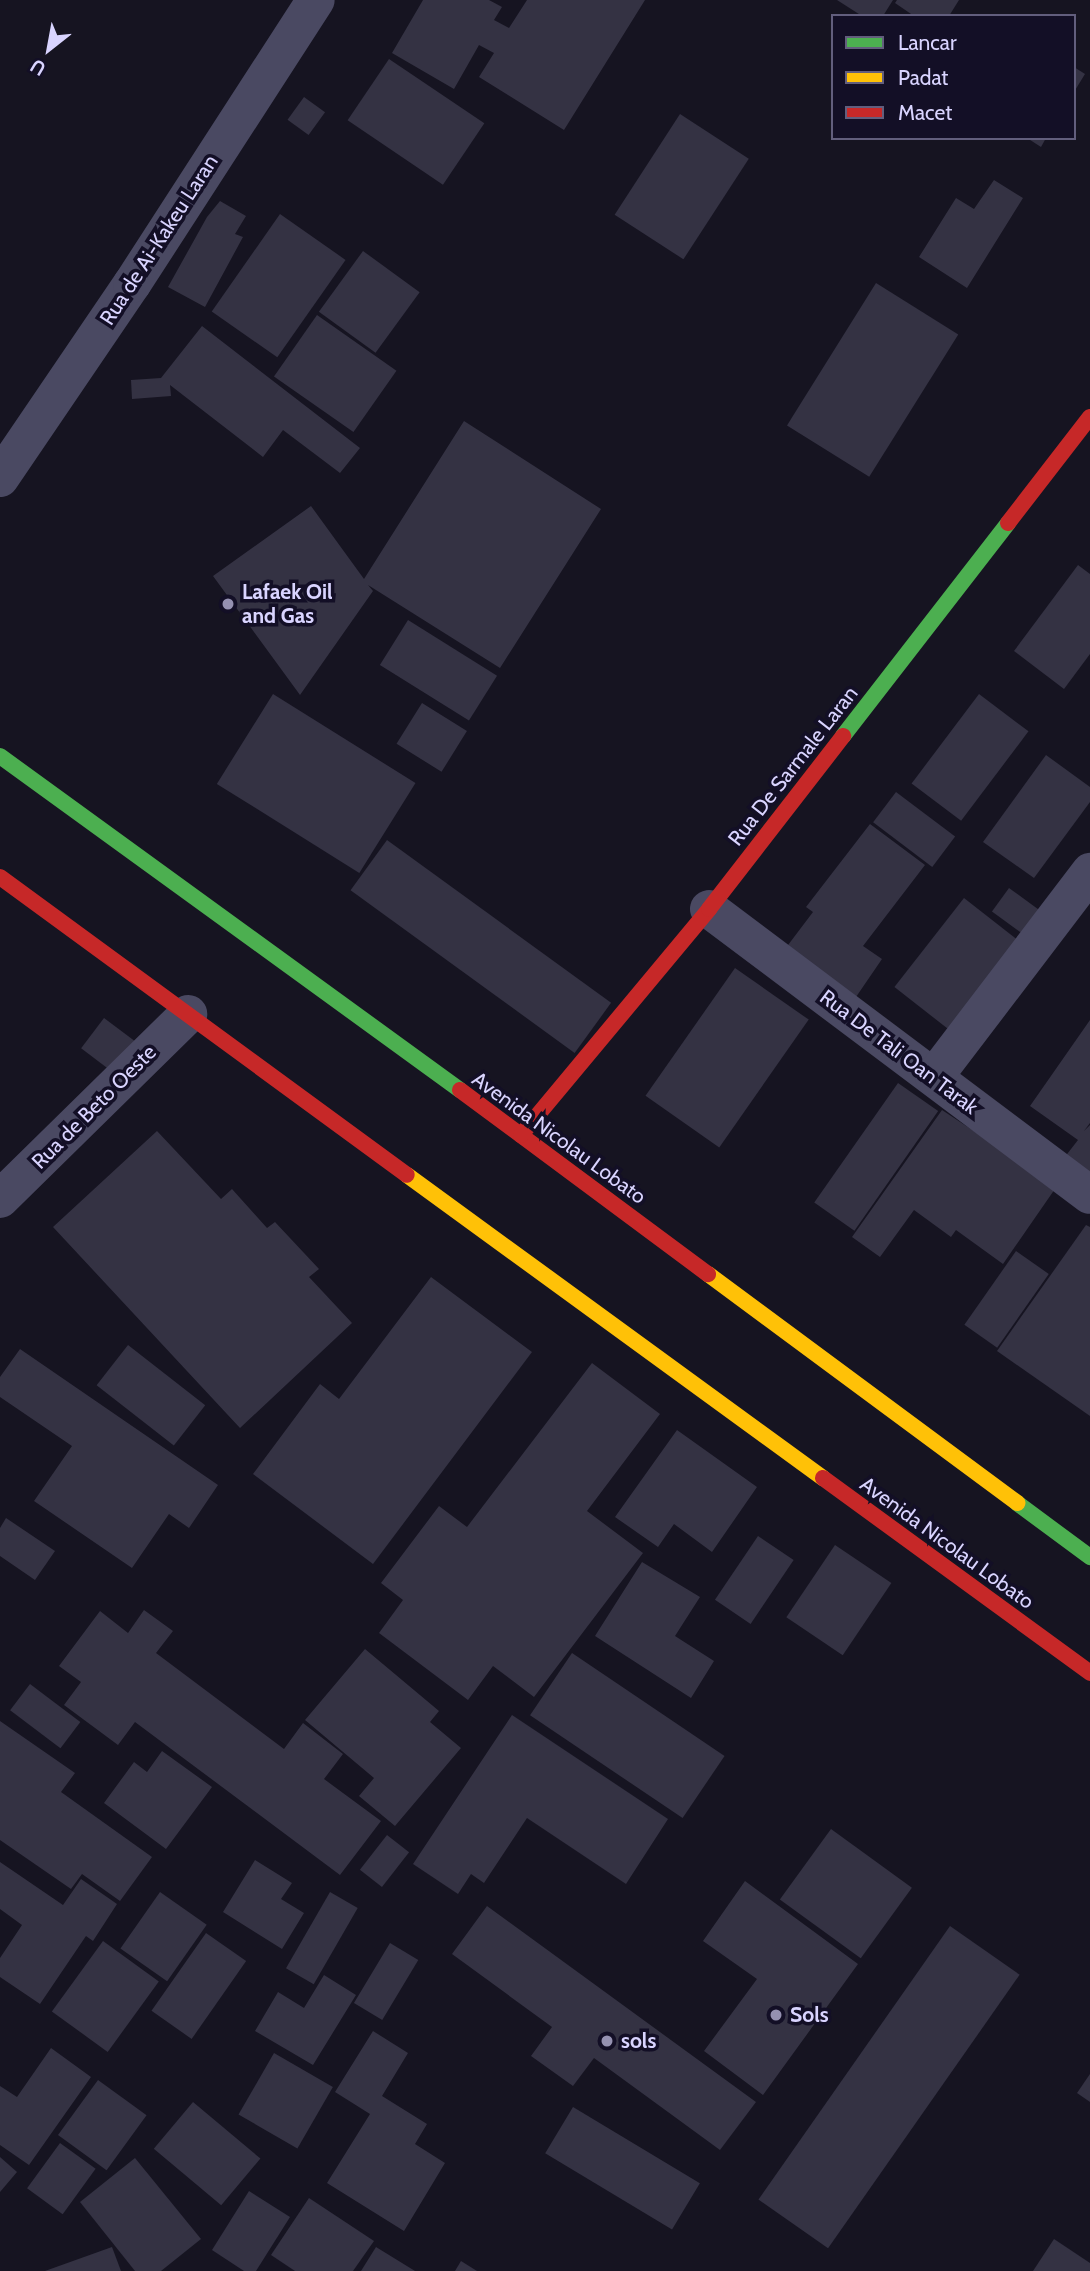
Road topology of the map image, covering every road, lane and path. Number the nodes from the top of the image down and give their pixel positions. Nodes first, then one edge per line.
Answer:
1 (316, 0) edge
2 (1090, 417) edge
3 (0, 478) edge
4 (0, 756) edge
5 (1090, 872) edge
6 (0, 877) edge
7 (709, 909) junction
8 (188, 1014) junction
9 (934, 1077) junction
10 (521, 1135) junction
11 (1090, 1195) edge
12 (0, 1199) edge
13 (1090, 1557) edge
14 (1090, 1672) edge

1 - 3 street, Rua de Ai-Kakeu Laran
2 - 7 main road, Rua De Sarmale Laran
4 - 10 main road, Avenida Nicolau Lobato
5 - 9 street
6 - 8 main road, Avenida Nicolau Lobato
7 - 9 street, Rua De Tali Oan Tarak
7 - 10 main road, Rua De Sarmale Laran
8 - 12 street, Rua de Beto Oeste
8 - 14 main road, Avenida Nicolau Lobato
9 - 11 street, Rua De Tali Oan Tarak
10 - 13 main road, Avenida Nicolau Lobato

